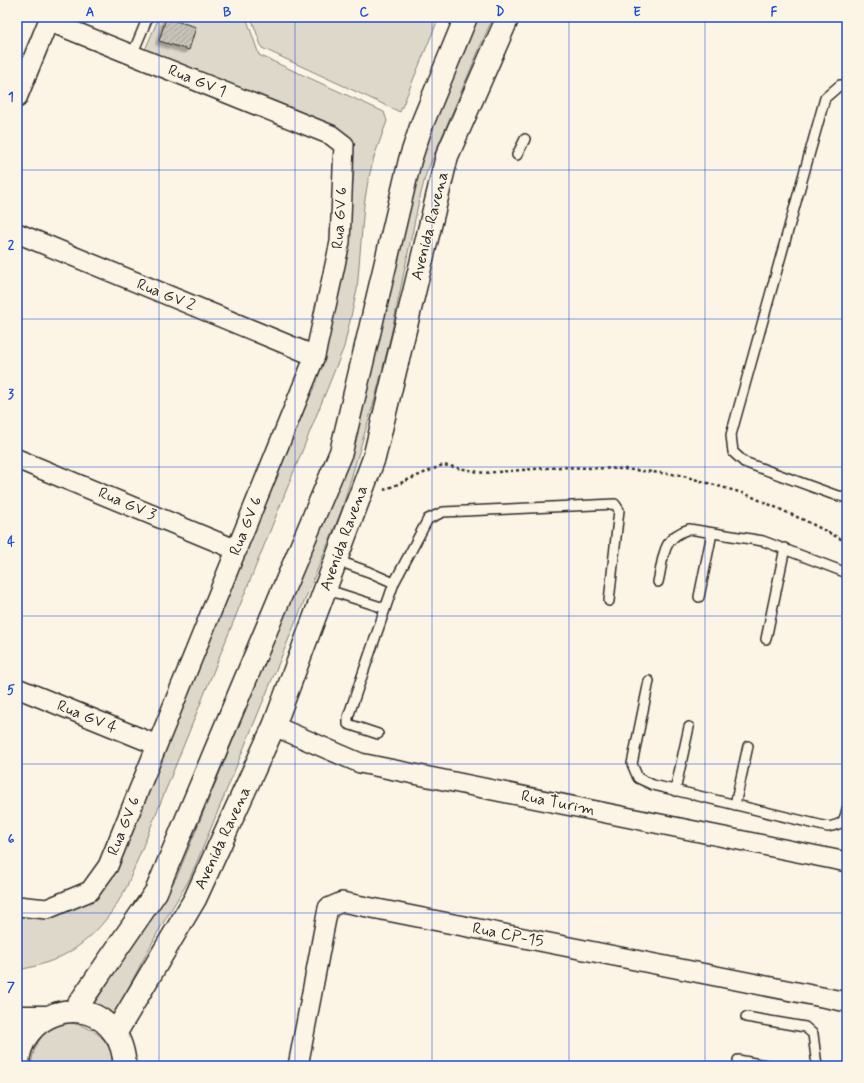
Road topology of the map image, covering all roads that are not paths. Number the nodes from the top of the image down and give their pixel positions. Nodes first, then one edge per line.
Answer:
1 (148, 17) edge
2 (466, 17) edge
3 (508, 17) edge
4 (49, 19) edge
5 (132, 55) junction
6 (847, 84) edge
7 (17, 98) edge
8 (525, 139) dead end
9 (344, 144) joint
10 (517, 155) dead end
11 (17, 233) edge
12 (315, 356) junction
13 (17, 459) edge
14 (847, 498) edge
15 (712, 533) junction
16 (785, 548) junction
17 (237, 550) junction
18 (336, 560) junction
19 (847, 573) edge
20 (658, 582) dead end
21 (394, 583) junction
22 (325, 589) junction
23 (700, 597) dead end
24 (609, 601) dead end
25 (384, 608) junction
26 (766, 639) dead end
27 (649, 681) dead end
28 (17, 688) edge
29 (274, 726) junction
30 (689, 726) dead end
31 (378, 734) dead end
32 (157, 745) junction
33 (748, 746) dead end
34 (674, 791) junction
35 (735, 805) junction
36 (847, 810) edge
37 (847, 862) edge
38 (17, 906) edge
39 (847, 1002) edge
40 (74, 1011) junction
41 (17, 1017) edge
42 (47, 1017) junction
43 (746, 1017) dead end
44 (115, 1034) junction
45 (738, 1060) dead end
46 (18, 1065) edge
47 (125, 1066) edge
48 (298, 1066) edge
49 (771, 1066) edge
50 (817, 1066) edge

1 - 5 lane
2 - 40 street, Avenida Ravena
3 - 18 street, Avenida Ravena
4 - 5 street, Rua GV 1
4 - 7 street
5 - 9 street, Rua GV 1
6 - 14 lane
8 - 10 lane
9 - 12 street, Rua GV 6
11 - 12 street, Rua GV 2
12 - 17 street, Rua GV 6
13 - 17 street, Rua GV 3
15 - 16 lane
15 - 20 lane
15 - 23 lane
16 - 19 lane
16 - 26 lane
17 - 32 street, Rua GV 6
18 - 21 lane
18 - 22 street, Avenida Ravena
21 - 24 lane
21 - 25 lane
22 - 25 lane
22 - 29 street, Avenida Ravena
25 - 31 lane
27 - 34 lane
28 - 32 street, Rua GV 4
29 - 37 street, Rua Turim
29 - 44 street, Avenida Ravena
30 - 34 lane
32 - 38 street, Rua GV 6
33 - 35 lane
34 - 35 lane
35 - 36 lane
39 - 48 street, Rua CP-15
40 - 42 street
40 - 44 street
41 - 42 street
42 - 46 street
43 - 50 lane
44 - 47 street
45 - 49 lane

